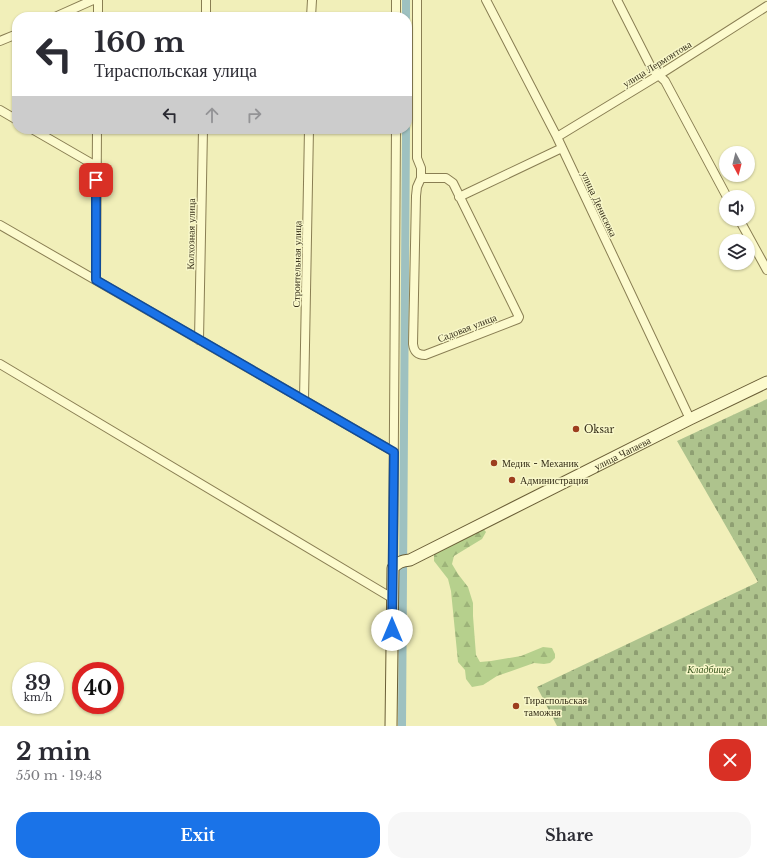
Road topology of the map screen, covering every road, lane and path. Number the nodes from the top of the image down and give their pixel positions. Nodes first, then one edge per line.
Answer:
1 (93, 0) edge
2 (98, 0) edge
3 (206, 0) edge
4 (312, 0) edge
5 (396, 0) edge
6 (417, 0) edge
7 (486, 0) edge
8 (617, 0) edge
9 (767, 6) edge
10 (66, 12) edge
11 (98, 12) edge
12 (206, 12) edge
13 (311, 12) edge
14 (396, 12) edge
15 (12, 36) edge
16 (0, 41) edge
17 (659, 75) junction
18 (0, 110) edge
19 (12, 117) edge
20 (41, 134) edge
21 (97, 134) edge
22 (203, 134) edge
23 (309, 134) edge
24 (396, 134) edge
25 (556, 137) junction
26 (562, 148) junction
27 (96, 166) junction
28 (421, 178) junction
29 (723, 190) edge
30 (459, 197) junction
31 (0, 225) edge
32 (743, 226) edge
33 (767, 270) edge
34 (96, 280) junction
35 (199, 340) junction
36 (0, 364) edge
37 (767, 382) edge
38 (304, 400) junction
39 (690, 419) junction
40 (394, 452) junction
41 (401, 563) junction
42 (392, 598) junction
43 (391, 726) edge

1 - 10 street
2 - 11 street
3 - 12 street
4 - 13 street
5 - 14 street
6 - 28 street, Садовая улица
7 - 25 street, улица Денисюка
8 - 17 street
9 - 17 street, улица Лермонтова
15 - 16 street
17 - 25 street, улица Лермонтова
17 - 29 street
18 - 19 street
20 - 27 street
21 - 27 street
22 - 35 street, Колхозная улица
23 - 38 street, Строительная улица
24 - 40 street
25 - 26 street, улица Денисюка
26 - 30 street
26 - 39 street, улица Денисюка
27 - 34 street
28 - 30 street, Садовая улица
28 - 30 street, Садовая улица
31 - 34 street
32 - 33 street
34 - 35 street
35 - 38 street
36 - 42 street
37 - 39 street, улица Чапаева
38 - 40 street
39 - 41 street, улица Чапаева
40 - 41 street
41 - 42 street
42 - 43 street

